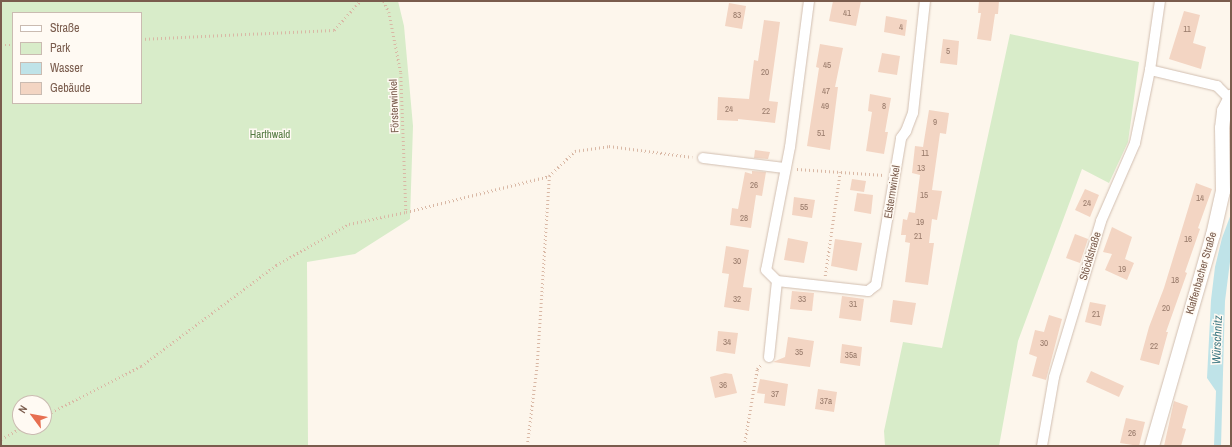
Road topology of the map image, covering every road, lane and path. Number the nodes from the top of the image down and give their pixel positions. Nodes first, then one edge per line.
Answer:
1 (360, 1) edge
2 (384, 1) edge
3 (809, 1) edge
4 (925, 1) edge
5 (1160, 1) edge
6 (142, 39) edge
7 (12, 45) edge
8 (1, 46) edge
9 (1150, 70) junction
10 (1231, 98) edge
11 (703, 158) joint
12 (785, 168) junction
13 (840, 172) junction
14 (548, 176) junction
15 (894, 176) junction
16 (406, 212) junction
17 (777, 281) junction
18 (824, 286) junction
19 (769, 357) joint
20 (52, 412) edge
21 (12, 433) edge
22 (1, 439) edge
23 (527, 446) edge
24 (744, 446) edge
25 (1042, 446) edge
26 (1152, 446) edge

1 - 6 path
2 - 16 path, Försterwinkel
3 - 12 street
4 - 15 street, Elsternwinkel
5 - 9 street, Stöcklstraße
7 - 8 path
9 - 10 street
9 - 25 street, Stöcklstraße
10 - 26 main road, Klaffenbacher Straße
11 - 12 street
11 - 14 path
12 - 13 path
12 - 17 street
13 - 15 path
13 - 18 path
14 - 16 path
14 - 23 path
15 - 18 street, Elsternwinkel
16 - 20 path
17 - 18 street, Elsternwinkel
17 - 19 street
19 - 24 path
21 - 22 path

